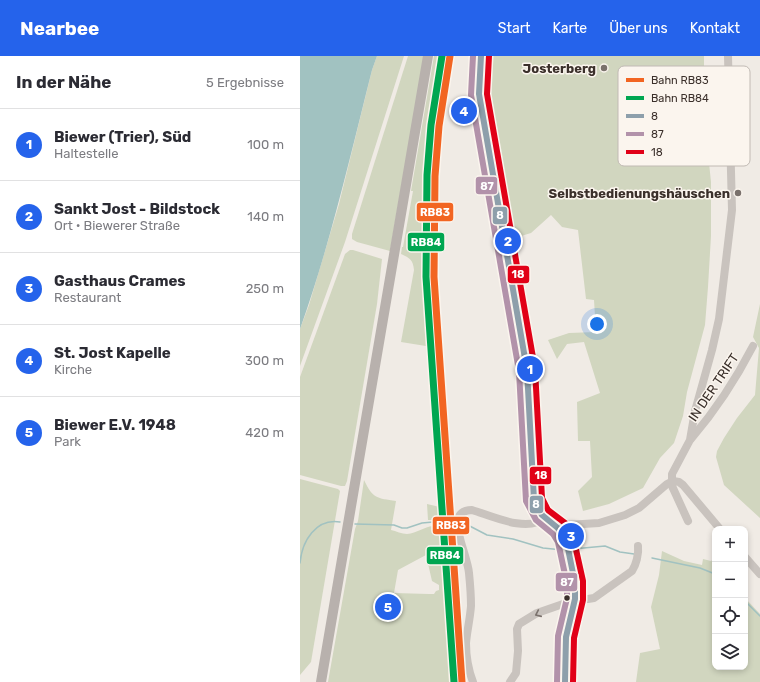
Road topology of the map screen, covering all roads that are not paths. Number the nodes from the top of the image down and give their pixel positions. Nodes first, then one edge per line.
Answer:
1 (428, 56) edge
2 (480, 56) edge
3 (728, 56) edge
4 (728, 66) edge
5 (731, 166) edge
6 (753, 346) dead end
7 (690, 440) junction
8 (673, 481) junction
9 (545, 518) junction
10 (688, 521) dead end
11 (717, 526) edge
12 (559, 530) junction
13 (638, 552) dead end
14 (748, 560) edge
15 (760, 574) edge
16 (575, 601) junction
17 (321, 682) edge
18 (472, 682) edge
19 (510, 682) edge
20 (565, 682) edge

1 - 17 main road
2 - 9 street
3 - 4 street
5 - 7 street
6 - 7 street, IN DER TRIFT
7 - 8 street
8 - 10 street
8 - 11 street
8 - 12 street
9 - 12 street
9 - 18 street
12 - 16 street
13 - 16 street
14 - 15 street
16 -> 19 street
16 - 20 street

